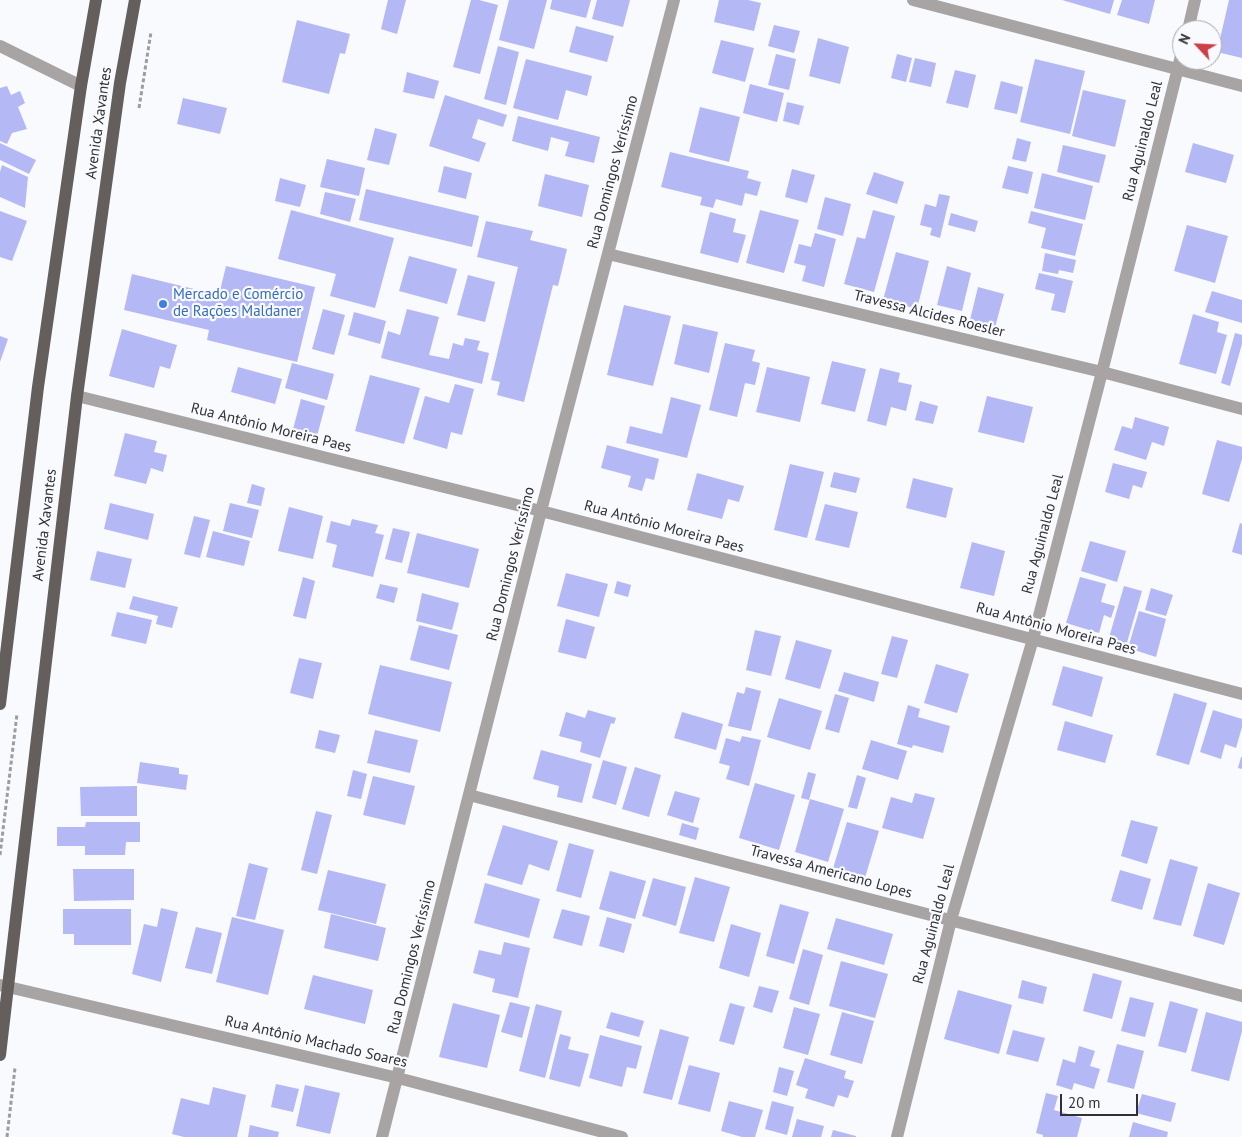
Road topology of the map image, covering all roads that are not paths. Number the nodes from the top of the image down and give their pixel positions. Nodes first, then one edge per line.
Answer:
1 (96, 0) edge
2 (135, 0) edge
3 (674, 0) edge
4 (917, 0) edge
5 (1196, 0) edge
6 (1191, 20) edge
7 (0, 46) edge
8 (1172, 68) edge
9 (1178, 70) joint
10 (81, 86) junction
11 (1242, 86) edge
12 (608, 254) junction
13 (1102, 372) junction
14 (77, 396) junction
15 (1242, 409) edge
16 (541, 512) junction
17 (4, 633) edge
18 (1033, 639) junction
19 (1242, 694) edge
20 (0, 704) edge
21 (469, 794) junction
22 (951, 920) junction
23 (4, 986) edge
24 (1242, 996) edge
25 (0, 1055) edge
26 (398, 1078) junction
27 (382, 1137) edge
28 (622, 1137) edge
29 (897, 1137) edge

1 - 10 main road, Avenida Xavantes
2 - 14 main road, Avenida Xavantes
3 - 12 street, Rua Domingos Veríssimo
4 - 8 street
5 - 6 street
7 - 10 street
9 - 11 street
9 - 13 street, Rua Aguinaldo Leal
10 - 17 main road, Avenida Xavantes
12 - 13 street, Travessa Alcides Roesler
12 - 16 street, Rua Domingos Veríssimo
13 - 15 street, Travessa Alcides Roesler
13 - 18 street, Rua Aguinaldo Leal
14 - 16 street, Rua Antônio Moreira Paes
14 - 23 main road, Avenida Xavantes
16 - 18 street, Rua Antônio Moreira Paes
16 - 21 street, Rua Domingos Veríssimo
17 - 20 main road, Avenida Xavantes
18 - 19 street, Rua Antônio Moreira Paes
18 - 22 street, Rua Aguinaldo Leal
21 - 22 street, Travessa Americano Lopes
21 - 26 street, Rua Domingos Veríssimo
22 - 24 street, Travessa Americano Lopes
22 - 29 street, Rua Aguinaldo Leal
23 - 25 main road, Avenida Xavantes
23 - 26 street, Rua Antônio Machado Soares
26 - 27 street, Rua Domingos Veríssimo
26 - 28 street, Rua Antônio Machado Soares

